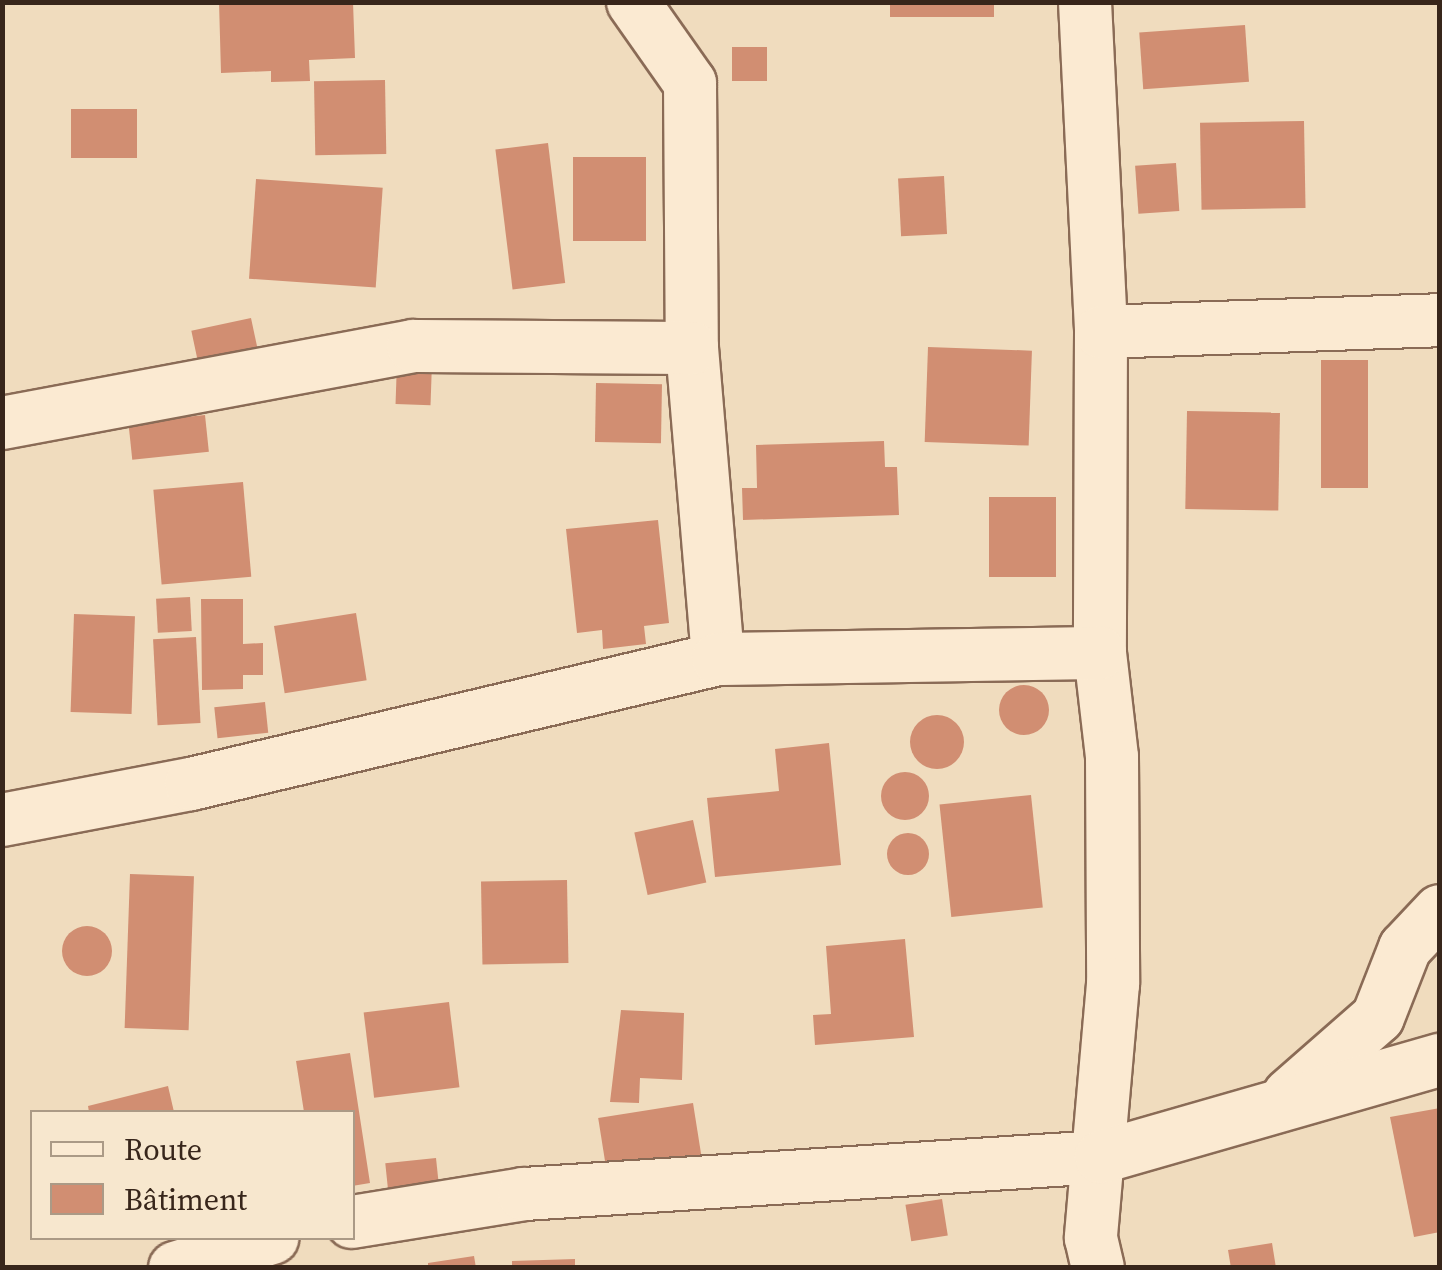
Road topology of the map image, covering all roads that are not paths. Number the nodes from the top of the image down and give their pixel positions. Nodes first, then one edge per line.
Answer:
1 (633, 2) edge
2 (1085, 2) edge
3 (1440, 320) edge
4 (1100, 332) junction
5 (692, 348) junction
6 (2, 423) edge
7 (1100, 652) junction
8 (718, 658) junction
9 (2, 820) edge
10 (1440, 911) edge
11 (1440, 1060) edge
12 (1276, 1106) junction
13 (1100, 1157) junction
14 (355, 1222) edge
15 (266, 1240) edge
16 (175, 1268) edge
17 (1098, 1268) edge

1 - 5 street
2 - 4 street
3 - 4 street
4 - 7 street
5 - 6 street
5 - 8 street
7 - 8 street
7 - 13 street
8 - 9 street
10 - 12 street
11 - 12 street
12 - 13 street
13 - 14 street
13 - 17 street
15 - 16 street

